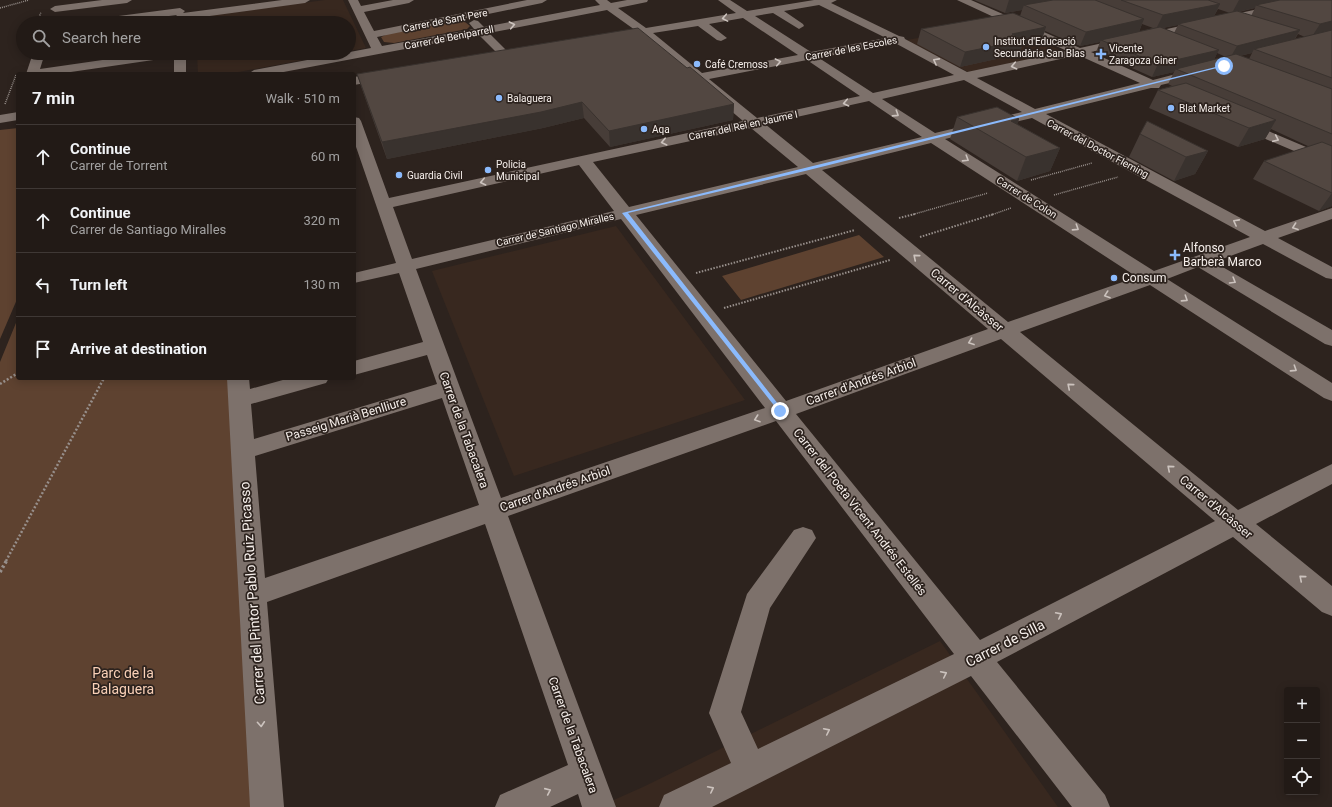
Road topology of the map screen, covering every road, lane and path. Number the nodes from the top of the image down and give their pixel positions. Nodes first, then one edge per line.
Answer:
1 (29, 0) edge
2 (127, 0) edge
3 (305, 0) edge
4 (409, 0) edge
5 (542, 0) edge
6 (643, 0) edge
7 (723, 0) edge
8 (962, 0) edge
9 (1314, 0) edge
10 (827, 1) edge
11 (605, 3) edge
12 (791, 3) edge
13 (250, 4) edge
14 (356, 5) edge
15 (0, 8) edge
16 (55, 8) edge
17 (775, 10) junction
18 (1209, 11) edge
19 (180, 13) edge
20 (746, 15) junction
21 (152, 16) edge
22 (468, 16) junction
23 (1019, 16) edge
24 (1004, 18) junction
25 (1232, 18) junction
26 (700, 22) junction
27 (985, 22) edge
28 (1253, 25) edge
29 (799, 26) dead end
30 (1132, 26) edge
31 (481, 30) junction
32 (645, 32) junction
33 (371, 34) junction
34 (918, 35) dead end
35 (1155, 35) junction
36 (622, 36) edge
37 (721, 38) dead end
38 (896, 39) junction
39 (1175, 43) edge
40 (378, 50) junction
41 (1080, 52) junction
42 (356, 54) edge
43 (808, 56) junction
44 (490, 58) edge
45 (37, 60) edge
46 (127, 60) edge
47 (180, 60) edge
48 (326, 60) edge
49 (1210, 69) edge
50 (33, 72) edge
51 (46, 72) edge
52 (180, 72) edge
53 (264, 72) edge
54 (964, 76) junction
55 (16, 77) edge
56 (699, 77) junction
57 (356, 81) edge
58 (1151, 84) junction
59 (1173, 93) edge
60 (871, 97) junction
61 (1032, 112) junction
62 (2, 113) edge
63 (16, 115) edge
64 (1231, 119) edge
65 (753, 122) junction
66 (356, 132) edge
67 (933, 138) junction
68 (361, 159) edge
69 (584, 160) junction
70 (1332, 163) edge
71 (809, 169) junction
72 (384, 204) junction
73 (624, 213) junction
74 (1332, 213) edge
75 (1264, 238) junction
76 (912, 253) junction
77 (1200, 261) junction
78 (405, 265) junction
79 (1332, 274) edge
80 (356, 277) edge
81 (1153, 278) junction
82 (704, 314) junction
83 (1003, 331) junction
84 (1332, 340) edge
85 (434, 346) junction
86 (356, 367) edge
87 (16, 374) edge
88 (103, 380) edge
89 (304, 380) edge
90 (0, 384) edge
91 (449, 388) junction
92 (239, 389) edge
93 (1332, 393) edge
94 (780, 411) junction
95 (243, 451) junction
96 (1332, 473) edge
97 (493, 511) junction
98 (1236, 523) junction
99 (803, 538) dead end
100 (0, 572) edge
101 (252, 595) junction
102 (1332, 603) edge
103 (974, 658) junction
104 (750, 769) junction
105 (587, 773) junction
106 (267, 807) edge
107 (512, 807) edge
108 (599, 807) edge
109 (676, 807) edge
110 (1093, 807) edge

1 - 15 path
2 - 16 street
3 - 13 street
4 - 14 street
5 - 22 street, Carrer de Sant Pere
6 - 11 street, Carrer de Beniparrell
7 - 20 street, Carrer de Colon
8 - 24 street
9 - 25 street, Carrer del Rei en Jaume I
10 - 12 street
10 - 38 street, Carrer del Doctor Fleming
31 -> 11 street, Carrer de Beniparrell
11 - 32 street, Carrer d'Alcàsser
12 - 17 street
13 - 19 street
14 - 33 street
17 - 20 street
17 - 29 street
18 - 25 street
19 - 21 street
20 -> 26 street
20 - 43 street, Carrer de Colon
22 - 31 street
22 - 33 street, Carrer de Sant Pere
23 - 24 street
24 - 27 street
24 - 41 street
25 - 28 street
25 - 35 street, Carrer del Rei en Jaume I
26 - 32 street
26 - 37 street
30 - 35 street
31 - 40 street, Carrer de Beniparrell
31 - 44 street
32 - 36 street
32 - 56 street, Carrer d'Alcàsser
33 - 40 street
34 - 38 street, Carrer de les Escoles
35 - 39 street
35 - 41 street, Carrer del Rei en Jaume I
38 - 43 street, Carrer de les Escoles
54 -> 38 street, Carrer del Doctor Fleming
40 - 42 street, Carrer de Beniparrell
40 - 57 street
41 -> 54 street, Carrer del Rei en Jaume I
41 - 58 street
56 -> 43 street, Carrer de les Escoles
43 - 60 street, Carrer de Colon
45 - 50 street
46 - 51 street
47 - 52 street
48 - 53 street, Carrer de Beniparrell
49 - 58 street, Carrer de Santiago Miralles
54 - 60 street, Carrer del Rei en Jaume I
54 - 61 street, Carrer del Doctor Fleming
55 - 62 path
56 - 65 street, Carrer d'Alcàsser
58 - 59 street
58 - 61 street, Carrer de Santiago Miralles
60 -> 65 street, Carrer del Rei en Jaume I
60 -> 67 street, Carrer de Colon
61 - 67 street, Carrer de Santiago Miralles
75 -> 61 street, Carrer del Doctor Fleming
62 - 63 street
64 -> 70 street
65 -> 69 street, Carrer del Rei en Jaume I
65 - 71 street, Carrer d'Alcàsser
66 - 68 street, Carrer de la Tabacalera
67 - 71 street, Carrer de Santiago Miralles
67 -> 81 street, Carrer de Colon
68 - 72 street, Carrer de la Tabacalera
69 -> 72 street, Carrer del Rei en Jaume I
69 - 73 street, Carrer del Poeta Vicent Andrés Estellés
71 - 73 street, Carrer de Santiago Miralles
71 - 76 street, Carrer d'Alcàsser
72 - 78 street, Carrer de la Tabacalera
73 - 78 street, Carrer de Santiago Miralles
73 - 82 street, Carrer del Poeta Vicent Andrés Estellés
74 -> 75 street, Carrer d'Andrés Arbiol
75 - 77 street, Carrer d'Andrés Arbiol
75 - 79 street, Carrer del Doctor Fleming
76 - 82 path
83 -> 76 street, Carrer d'Alcàsser
77 - 81 street, Carrer d'Andrés Arbiol
77 -> 84 street
78 - 80 street, Carrer de Santiago Miralles
78 - 85 street, Carrer de la Tabacalera
81 -> 83 street, Carrer d'Andrés Arbiol
81 -> 93 street, Carrer de Colon
82 - 94 street, Carrer del Poeta Vicent Andrés Estellés
83 -> 94 street, Carrer d'Andrés Arbiol
98 -> 83 street, Carrer d'Alcàsser
85 - 86 street
85 - 91 street, Carrer de la Tabacalera
87 - 90 path
88 - 100 path
89 - 92 street
91 - 95 street, Passeig Marià Benlliure
91 - 97 street, Carrer de la Tabacalera
92 - 95 street, Carrer del Pintor Pablo Ruiz Picasso
94 -> 97 street, Carrer d'Andrés Arbiol
94 - 103 street, Carrer del Poeta Vicent Andrés Estellés
95 - 101 street, Carrer del Pintor Pablo Ruiz Picasso
96 - 98 street, Carrer de Silla
97 - 101 street, Carrer d'Andrés Arbiol
97 - 105 street, Carrer de la Tabacalera
102 -> 98 street, Carrer d'Alcàsser
103 -> 98 street, Carrer de Silla
99 - 104 street
101 -> 106 street, Carrer del Pintor Pablo Ruiz Picasso
104 -> 103 street, Carrer de Silla
103 - 110 street, Carrer del Poeta Vicent Andrés Estellés
109 -> 104 street, Carrer de Silla
107 -> 105 street
105 - 108 street, Carrer de la Tabacalera

